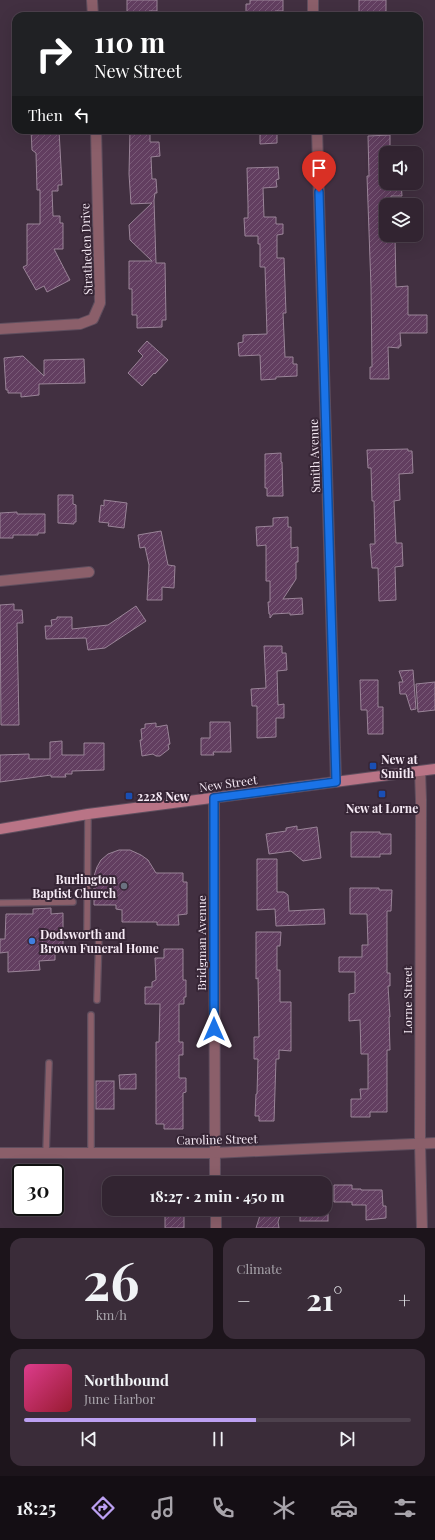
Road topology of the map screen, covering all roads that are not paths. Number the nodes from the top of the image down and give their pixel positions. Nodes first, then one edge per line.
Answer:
1 (92, 0) edge
2 (313, 0) edge
3 (93, 12) edge
4 (313, 12) edge
5 (96, 134) edge
6 (317, 134) edge
7 (0, 328) edge
8 (89, 572) dead end
9 (0, 581) edge
10 (435, 769) edge
11 (420, 771) junction
12 (336, 782) junction
13 (214, 798) junction
14 (88, 814) junction
15 (0, 829) edge
16 (0, 902) edge
17 (72, 902) dead end
18 (87, 933) dead end
19 (99, 933) dead end
20 (97, 1000) dead end
21 (92, 1015) dead end
22 (49, 1063) dead end
23 (420, 1143) junction
24 (435, 1143) edge
25 (0, 1153) edge
26 (46, 1153) junction
27 (91, 1153) junction
28 (214, 1153) junction
29 (215, 1176) edge
30 (216, 1216) edge
31 (216, 1228) edge
32 (422, 1228) edge

1 - 3 street
2 - 4 street
5 - 7 street, Stratheden Drive
6 - 12 street, Smith Avenue
8 - 9 street
10 - 11 main road, New Street
11 - 12 main road, New Street
11 - 23 street, Lorne Street
12 - 13 main road, New Street
13 - 14 main road, New Street
13 - 28 street, Bridgman Avenue
14 - 15 main road, New Street
14 - 18 lane
16 - 17 lane
19 - 20 lane
21 - 27 lane
22 - 26 lane
23 - 24 street, Caroline Street
23 - 28 street, Caroline Street
23 - 32 street, Lorne Street
25 - 26 street, Caroline Street
26 - 27 street, Caroline Street
27 - 28 street, Caroline Street
28 - 29 street, Bridgman Avenue
30 - 31 street

